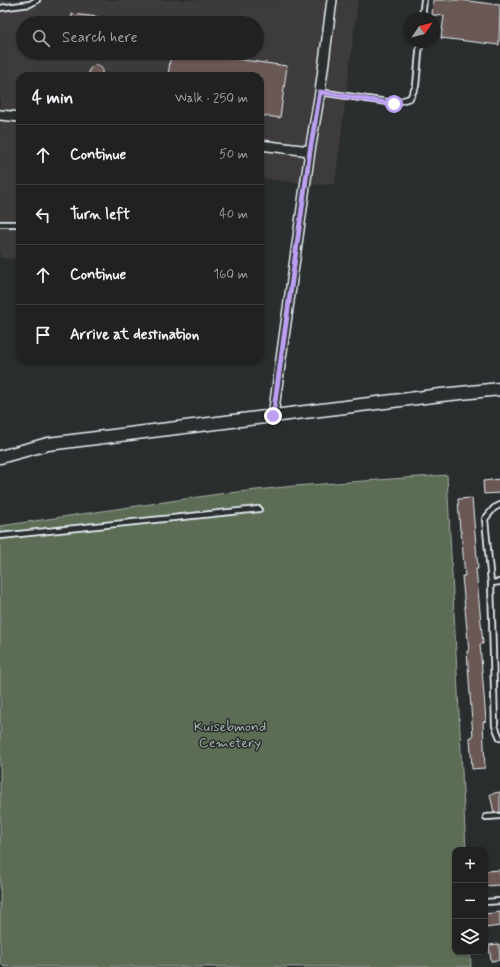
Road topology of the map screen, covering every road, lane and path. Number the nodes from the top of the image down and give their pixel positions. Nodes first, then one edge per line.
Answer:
1 (37, 0) edge
2 (332, 0) edge
3 (424, 0) edge
4 (0, 8) edge
5 (423, 12) edge
6 (419, 48) edge
7 (320, 92) junction
8 (0, 115) edge
9 (16, 116) edge
10 (264, 145) edge
11 (310, 151) junction
12 (0, 224) edge
13 (16, 224) edge
14 (500, 389) edge
15 (273, 416) junction
16 (0, 457) edge
17 (500, 505) edge
18 (260, 509) dead end
19 (0, 536) edge
20 (500, 582) edge
21 (491, 583) junction
22 (500, 661) edge
23 (494, 662) junction
24 (500, 738) edge
25 (500, 816) edge
26 (486, 817) dead end
27 (500, 900) edge
28 (488, 902) edge

1 - 4 lane
2 - 7 street
3 - 5 lane
6 - 7 lane
7 - 11 street
8 - 9 street
10 - 11 street
11 - 15 street
12 - 13 lane
14 - 15 street
15 - 16 street
17 - 21 lane
18 - 19 lane
20 - 21 lane
21 - 23 lane
22 - 23 lane
23 - 24 lane
25 - 26 lane
27 - 28 lane

